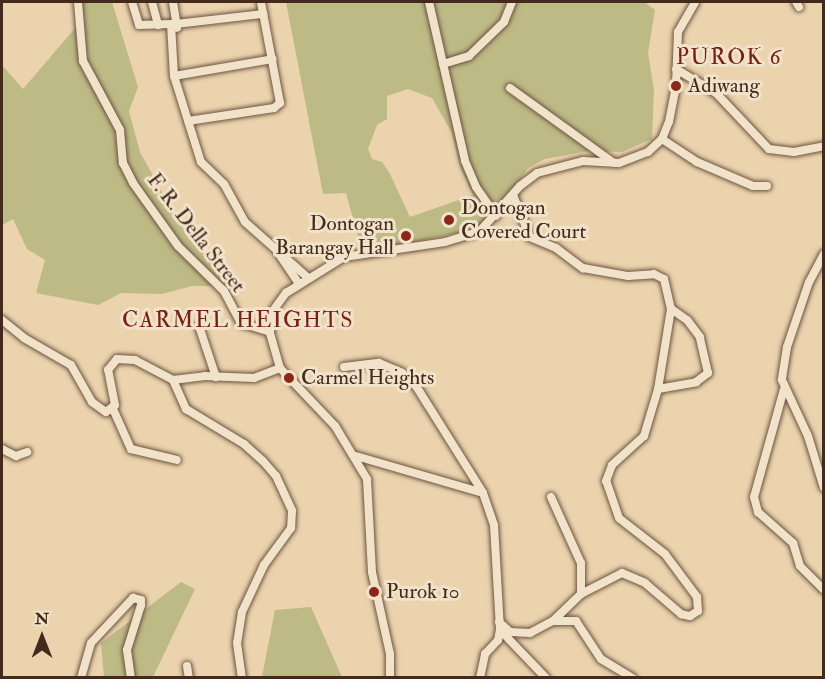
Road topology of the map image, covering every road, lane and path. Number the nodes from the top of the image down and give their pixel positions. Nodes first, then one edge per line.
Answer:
1 (78, 2) edge
2 (132, 2) edge
3 (152, 2) edge
4 (173, 2) edge
5 (261, 2) edge
6 (429, 2) edge
7 (512, 2) edge
8 (695, 2) edge
9 (264, 14) junction
10 (176, 24) junction
11 (158, 25) junction
12 (273, 59) junction
13 (443, 64) junction
14 (676, 69) junction
15 (176, 76) junction
16 (510, 88) dead end
17 (188, 120) junction
18 (662, 139) junction
19 (824, 146) edge
20 (614, 163) junction
21 (767, 186) dead end
22 (513, 195) junction
23 (496, 216) junction
24 (274, 245) junction
25 (824, 254) edge
26 (308, 277) junction
27 (298, 284) junction
28 (671, 309) junction
29 (2, 320) edge
30 (199, 326) dead end
31 (270, 332) junction
32 (344, 367) dead end
33 (280, 368) junction
34 (216, 377) junction
35 (173, 380) junction
36 (658, 389) junction
37 (784, 389) junction
38 (113, 409) junction
39 (2, 449) edge
40 (27, 452) dead end
41 (356, 456) junction
42 (177, 460) dead end
43 (824, 488) edge
44 (483, 494) junction
45 (551, 497) dead end
46 (824, 590) edge
47 (581, 594) junction
48 (553, 621) junction
49 (500, 626) junction
50 (187, 666) dead end
51 (393, 677) edge
52 (81, 678) edge
53 (131, 678) edge
54 (189, 678) edge
55 (242, 678) edge
56 (480, 678) edge
57 (546, 678) edge
58 (633, 678) edge

1 - 31 street, F. R. Della Street
2 - 11 street
3 - 11 street
4 - 10 street
5 - 9 street
6 - 13 street
7 - 13 street
8 - 14 street
9 - 10 street
9 - 12 street
10 - 15 street
11 - 15 street
12 - 15 street
12 - 17 street
13 - 23 street
14 - 18 street
14 - 19 street
15 - 17 street
16 - 20 street
17 - 24 street
18 - 20 street
18 - 21 street
20 - 22 street
22 - 23 street
22 - 28 street
23 - 26 street
24 - 26 street
24 - 27 street
25 - 37 street
26 - 27 street
27 - 31 street
28 - 36 street
28 - 36 street
29 - 38 street
30 - 34 street
31 - 33 street
32 - 44 street
33 - 34 street
33 - 41 street
34 - 35 street
35 - 38 street
35 - 55 street
36 - 47 street
37 - 43 street
37 - 46 street
38 - 42 street
39 - 40 street
41 - 44 street
41 - 51 street
44 - 49 street
45 - 47 street
47 - 48 street
48 - 49 street
48 - 58 street
49 - 56 street
49 - 57 street
50 - 54 street
52 - 53 street

